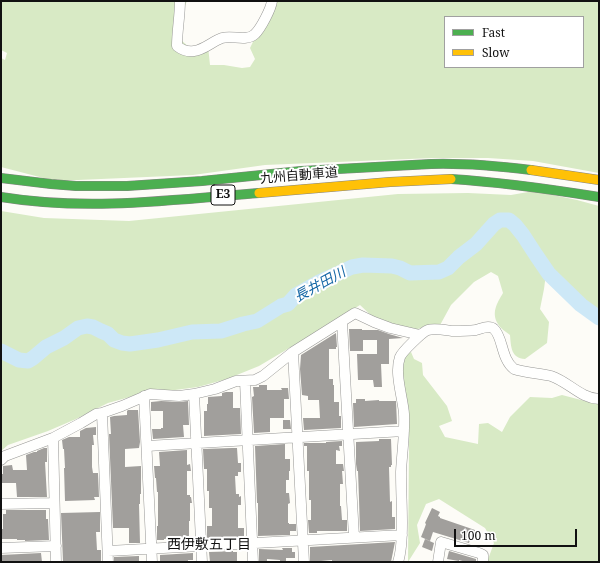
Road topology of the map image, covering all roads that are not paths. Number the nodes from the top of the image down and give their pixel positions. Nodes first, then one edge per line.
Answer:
1 (180, 1) edge
2 (272, 1) edge
3 (1, 178) edge
4 (599, 180) edge
5 (1, 197) edge
6 (599, 197) edge
7 (342, 322) junction
8 (420, 335) junction
9 (293, 352) junction
10 (245, 381) junction
11 (194, 394) junction
12 (144, 396) junction
13 (599, 400) edge
14 (102, 413) junction
15 (404, 431) junction
16 (348, 434) junction
17 (298, 437) junction
18 (53, 438) junction
19 (248, 440) junction
20 (196, 443) junction
21 (147, 446) junction
22 (1, 460) edge
23 (54, 503) junction
24 (1, 504) edge
25 (402, 535) junction
26 (354, 537) junction
27 (303, 540) junction
28 (252, 543) junction
29 (56, 546) junction
30 (201, 546) junction
31 (1, 548) edge
32 (152, 548) junction
33 (108, 551) junction
34 (56, 562) edge
35 (108, 562) edge
36 (152, 562) edge
37 (202, 562) edge
38 (253, 562) edge
39 (304, 562) edge
40 (398, 562) edge
41 (438, 562) edge
42 (483, 562) edge

1 - 2 street
3 - 4 highway, 九州自動車道 / E3
5 - 6 highway, 九州自動車道 / E3
7 - 8 street
7 - 9 street
7 - 16 street
8 - 13 street
8 - 15 street
9 - 10 street
9 - 17 street
10 - 11 street
10 - 19 street
11 - 12 street
11 - 20 street
12 - 14 street
12 - 21 street
14 - 18 street
14 - 33 street
15 - 16 street
15 - 25 street
16 - 17 street
16 - 26 street
17 - 19 street
17 - 27 street
18 - 22 street
18 - 23 street
19 - 20 street
19 - 28 street
20 - 21 street
20 - 30 street
21 - 32 street
23 - 24 street
23 - 29 street
25 - 26 street
25 - 40 street
26 - 27 street
27 - 28 street
27 - 39 street
28 - 30 street
28 - 38 street
29 - 31 street
29 - 34 street
30 - 32 street
30 - 37 street
32 - 33 street
32 - 36 street
33 - 35 street
41 - 42 street

